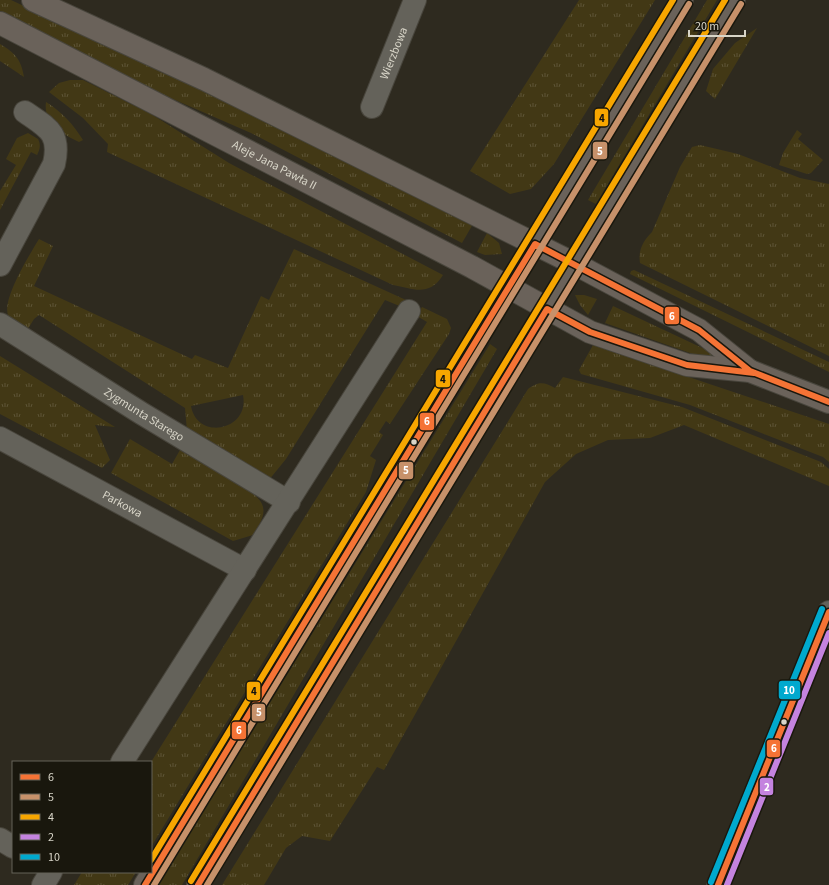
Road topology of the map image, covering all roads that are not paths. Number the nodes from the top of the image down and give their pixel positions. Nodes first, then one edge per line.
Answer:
1 (33, 0) edge
2 (415, 0) edge
3 (682, 0) edge
4 (734, 0) edge
5 (0, 24) edge
6 (372, 107) dead end
7 (25, 112) dead end
8 (535, 244) junction
9 (0, 264) edge
10 (575, 264) junction
11 (509, 287) junction
12 (547, 309) junction
13 (409, 311) dead end
14 (0, 324) edge
15 (750, 371) junction
16 (829, 402) edge
17 (0, 438) edge
18 (289, 502) junction
19 (245, 570) junction
20 (829, 612) edge
21 (123, 761) edge
22 (0, 839) edge
23 (12, 846) edge
24 (50, 873) edge
25 (205, 880) edge
26 (42, 885) edge
27 (145, 885) edge
28 (718, 885) edge

1 - 8 main road
2 - 6 street, Wierzbowa
3 - 8 main road
4 - 10 main road
5 - 11 main road, Aleje Jana Pawła II
7 - 9 street
8 - 10 main road
8 - 11 main road
10 - 12 main road
10 - 15 main road
11 - 12 main road, Aleje Jana Pawła II
11 - 27 main road
12 - 15 main road, Aleje Jana Pawła II
12 - 25 main road
13 - 18 street
14 - 18 street, Zygmunta Starego
15 - 16 main road
17 - 19 street, Parkowa
18 - 19 street
19 - 21 street
20 - 28 street
22 - 23 street
24 - 26 street

